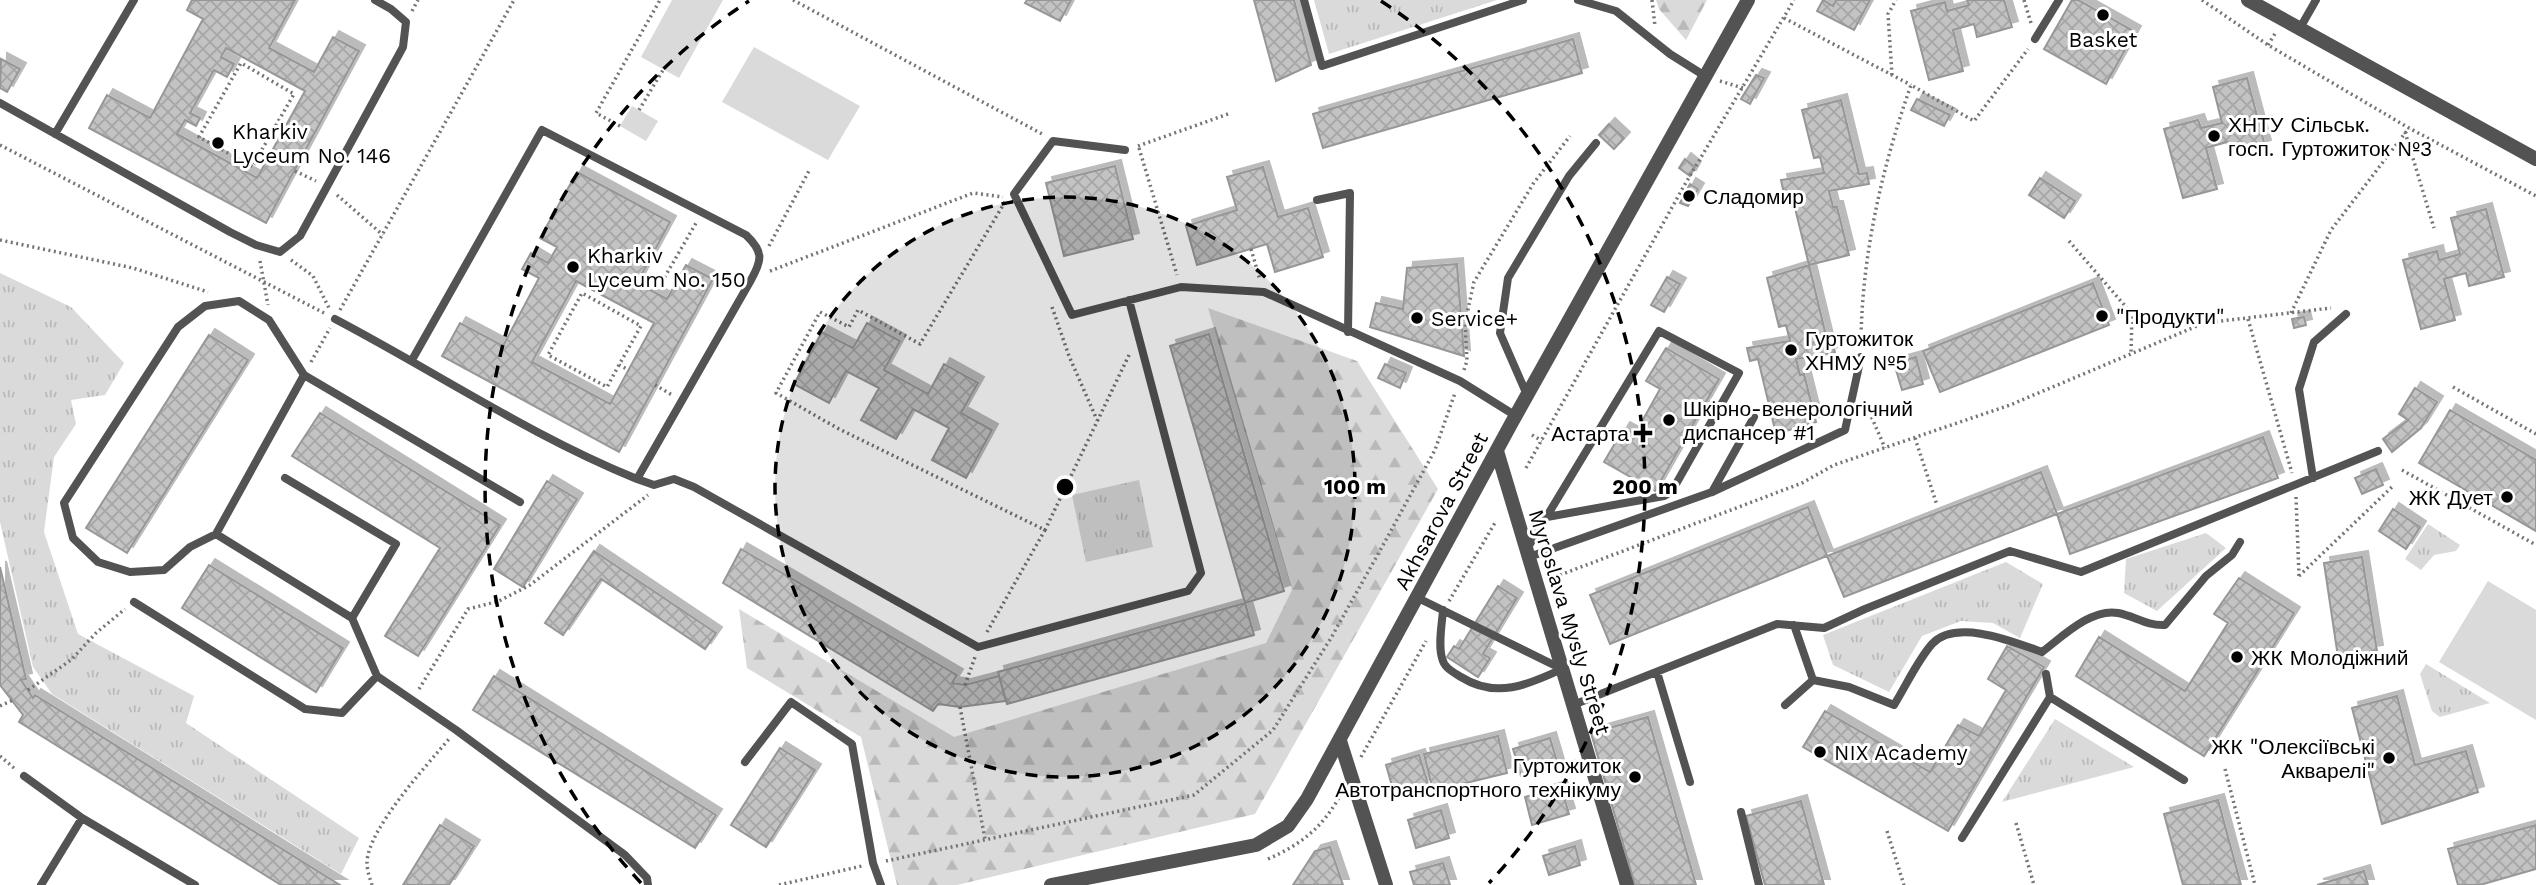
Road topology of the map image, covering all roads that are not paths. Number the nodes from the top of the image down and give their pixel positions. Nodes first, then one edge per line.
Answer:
1 (134, 0) edge
2 (375, 0) edge
3 (1304, 0) edge
4 (1523, 0) edge
5 (1578, 0) edge
6 (1748, 0) edge
7 (2059, 0) edge
8 (2248, 0) edge
9 (2316, 0) edge
10 (2300, 28) junction
11 (2035, 39) road end
12 (1705, 76) junction
13 (0, 103) edge
14 (55, 134) junction
15 (1596, 144) dead end
16 (1125, 150) road end
17 (2536, 159) edge
18 (1317, 200) dead end
19 (1129, 300) junction
20 (2346, 314) dead end
21 (335, 319) road end
22 (1349, 332) junction
23 (1861, 357) road end
24 (412, 360) junction
25 (304, 375) junction
26 (1527, 396) junction
27 (1516, 416) junction
28 (1754, 417) dead end
29 (1497, 450) junction
30 (2378, 452) dead end
31 (285, 478) dead end
32 (2314, 478) junction
33 (637, 479) junction
34 (1712, 492) junction
35 (520, 502) dead end
36 (1547, 517) junction
37 (216, 534) junction
38 (2241, 542) dead end
39 (1528, 553) junction
40 (1418, 598) junction
41 (134, 602) road end
42 (1443, 610) junction
43 (352, 618) junction
44 (1794, 625) junction
45 (1562, 669) junction
46 (1657, 671) junction
47 (2046, 674) dead end
48 (377, 676) junction
49 (1813, 680) junction
50 (2050, 697) junction
51 (1573, 705) junction
52 (1785, 705) dead end
53 (1340, 741) junction
54 (745, 762) dead end
55 (24, 776) road end
56 (2184, 780) dead end
57 (1690, 782) dead end
58 (1741, 812) dead end
59 (82, 818) junction
60 (1962, 838) dead end
61 (41, 885) edge
62 (195, 885) edge
63 (648, 885) edge
64 (881, 885) edge
65 (1051, 885) edge
66 (1386, 885) edge
67 (1627, 885) edge
68 (1759, 885) edge

1 - 14 lane
2 - 14 lane
3 - 4 lane
5 - 12 lane
6 - 12 street, Akhsarova Street
7 - 11 lane
8 - 10 street
9 - 10 lane
10 - 17 street
12 - 26 street, Akhsarova Street
13 - 14 lane
15 - 26 lane
16 - 19 lane
18 - 22 lane
19 - 22 lane
19 - 33 lane
20 - 32 lane
21 - 24 lane
22 - 27 lane
23 - 34 lane
24 - 33 lane
24 - 33 lane
25 - 35 lane
25 - 37 lane
25 - 37 lane
26 - 27 street, Akhsarova Street
27 - 29 street, Akhsarova Street
28 - 34 lane
29 - 39 street, Myroslava Mysly Street
29 - 40 street, Akhsarova Street
30 - 32 lane
31 - 43 lane
32 - 44 lane
34 - 39 lane
36 - 36 lane
36 - 39 lane
37 - 43 lane
38 - 49 lane
39 - 45 street, Myroslava Mysly Street
40 - 42 lane
40 - 53 street, Akhsarova Street
41 - 48 lane
42 - 45 lane
42 - 45 lane
43 - 48 lane
44 - 46 lane
44 - 49 lane
45 - 51 street, Myroslava Mysly Street
46 - 51 lane
46 - 57 lane
47 - 50 lane
48 - 63 lane
49 - 52 lane
50 - 56 lane
50 - 60 lane
51 - 67 street, Myroslava Mysly Street
53 - 65 street, Akhsarova Street
53 - 66 street
54 - 64 lane
55 - 59 lane
58 - 68 lane
59 - 61 lane
59 - 62 lane

